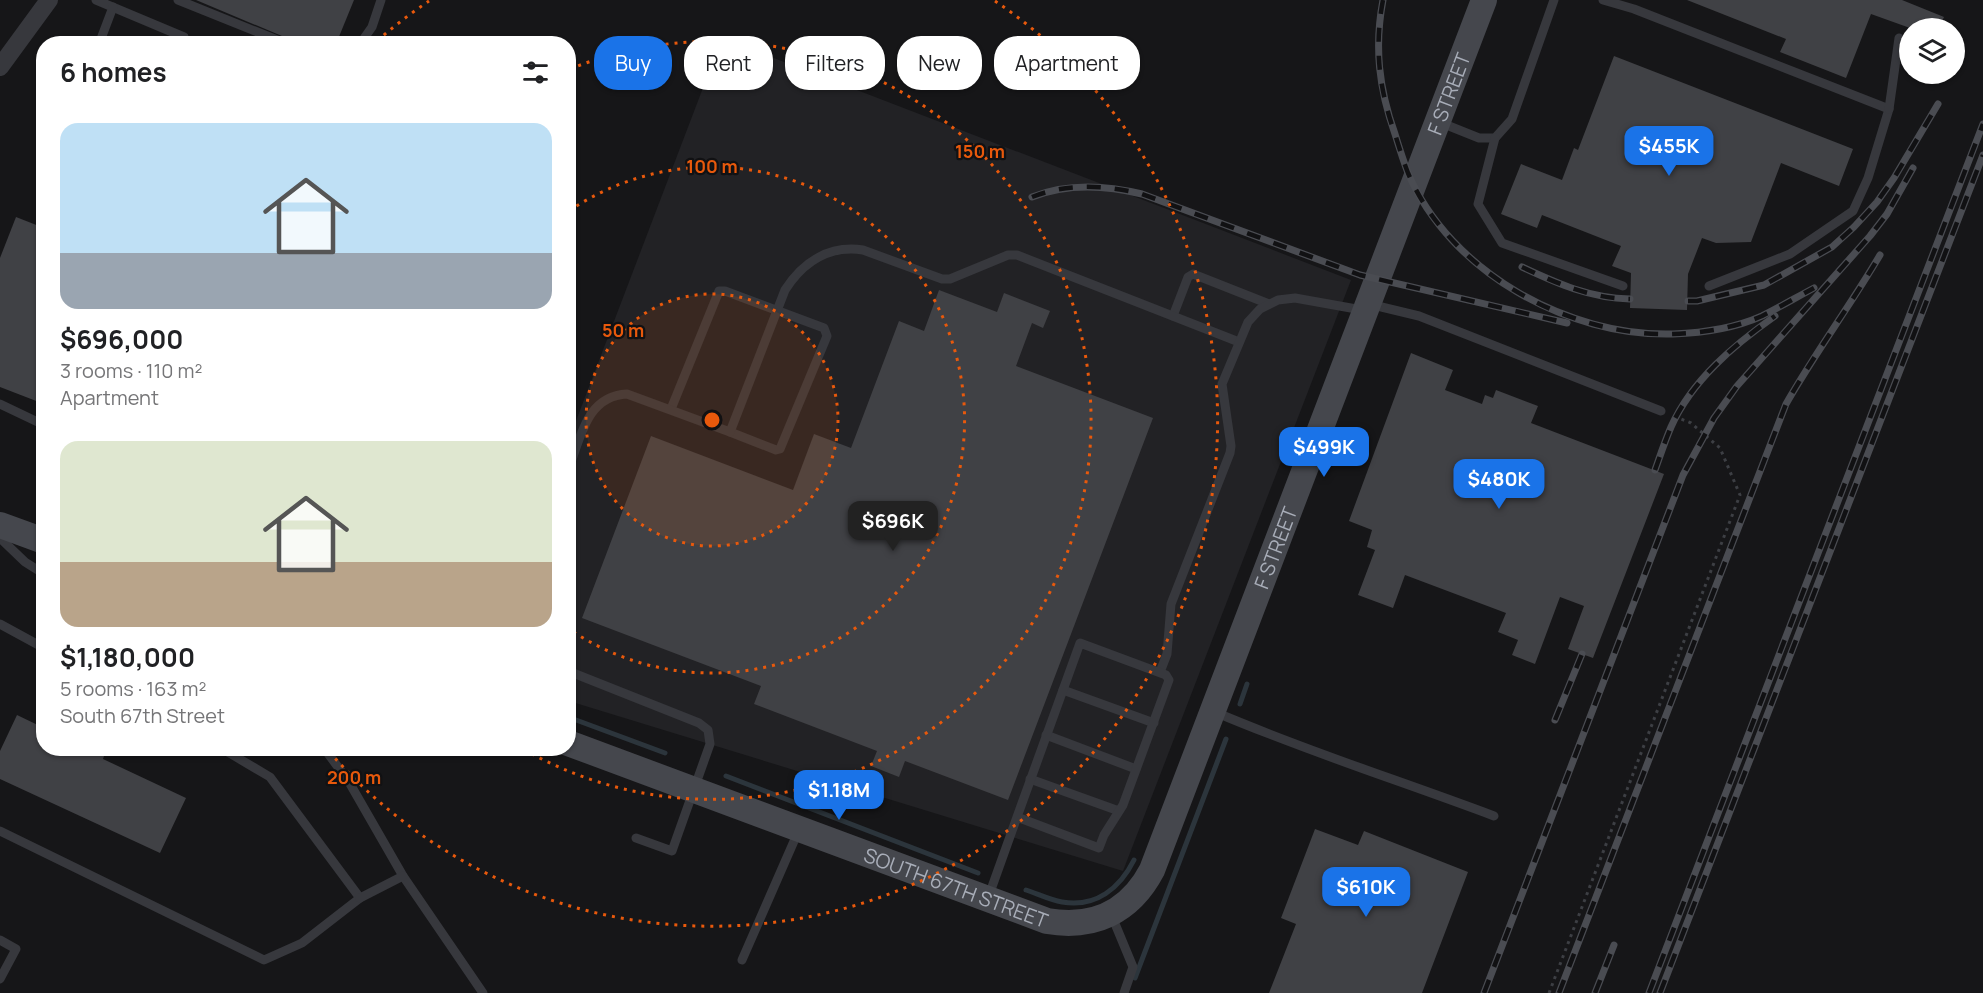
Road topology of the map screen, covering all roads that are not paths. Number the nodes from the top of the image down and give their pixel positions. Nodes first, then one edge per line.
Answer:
1 (49, 0) edge
2 (96, 0) edge
3 (178, 0) edge
4 (381, 0) edge
5 (1484, 0) edge
6 (1554, 0) edge
7 (1603, 0) edge
8 (113, 7) junction
9 (102, 36) edge
10 (182, 36) edge
11 (267, 36) edge
12 (366, 36) edge
13 (1899, 38) dead end
14 (0, 67) edge
15 (1889, 109) junction
16 (1437, 121) junction
17 (1495, 138) junction
18 (1623, 286) dead end
19 (1708, 286) dead end
20 (1269, 304) junction
21 (1366, 307) junction
22 (777, 311) junction
23 (1173, 316) junction
24 (1239, 342) junction
25 (0, 404) edge
26 (671, 409) junction
27 (1661, 411) road end
28 (36, 421) edge
29 (730, 432) junction
30 (576, 451) edge
31 (0, 525) edge
32 (0, 538) edge
33 (36, 539) edge
34 (36, 569) edge
35 (0, 624) edge
36 (36, 644) edge
37 (1160, 672) junction
38 (576, 674) edge
39 (1063, 690) junction
40 (1212, 712) junction
41 (1154, 723) junction
42 (1046, 735) junction
43 (576, 746) edge
44 (235, 756) edge
45 (330, 756) edge
46 (1136, 769) junction
47 (1030, 778) junction
48 (694, 790) junction
49 (1119, 811) junction
50 (1494, 816) dead end
51 (1017, 817) junction
52 (799, 830) junction
53 (0, 831) edge
54 (636, 838) dead end
55 (403, 876) junction
56 (360, 898) junction
57 (988, 900) junction
58 (1111, 914) junction
59 (0, 940) edge
60 (742, 960) dead end
61 (0, 980) edge
62 (483, 993) edge
63 (1124, 993) edge

1 - 14 street
2 - 8 lane
3 - 11 lane
4 - 12 lane
5 - 16 street, F STREET
6 - 17 lane
7 - 15 lane
8 - 9 lane
8 - 10 lane
13 - 15 lane
15 - 19 lane
16 - 17 lane
16 - 21 street, F STREET
17 - 18 lane
20 - 21 lane
20 - 23 lane
20 - 24 lane
21 - 27 lane
21 - 40 street, F STREET
22 - 23 lane
22 - 26 lane
22 - 29 lane
22 - 29 lane
23 - 24 lane
24 - 37 lane
25 - 28 lane
26 - 29 lane
26 - 30 lane
31 - 33 street
32 - 34 lane
35 - 36 lane
37 - 39 lane
37 - 41 lane
38 - 48 lane
39 - 41 lane
39 - 42 lane
40 - 50 lane
40 - 58 street, F STREET
41 - 46 lane
42 - 46 lane
42 - 47 lane
43 - 48 street, SOUTH 67TH STREET
44 - 56 lane
45 - 55 lane
46 - 49 lane
47 - 49 lane
47 - 51 lane
48 - 52 street, SOUTH 67TH STREET
48 - 54 lane
49 - 51 lane
51 - 57 lane
52 - 57 street, SOUTH 67TH STREET
52 - 60 lane
53 - 56 lane
55 - 56 lane
55 - 62 lane
57 - 58 street, SOUTH 67TH STREET
58 - 63 lane
59 - 61 lane

